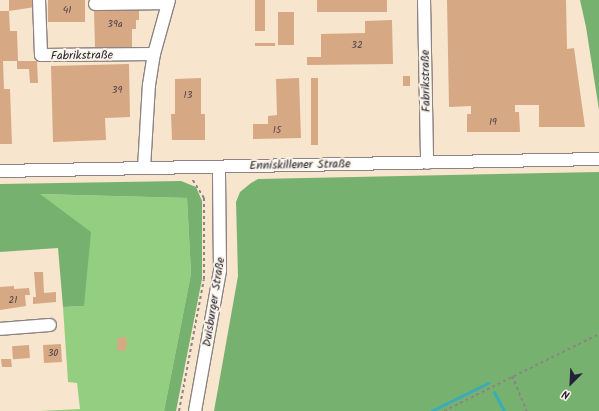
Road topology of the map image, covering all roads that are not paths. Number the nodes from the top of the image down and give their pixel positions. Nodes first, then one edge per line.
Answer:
1 (39, 0) edge
2 (424, 0) edge
3 (168, 2) edge
4 (95, 4) dead end
5 (154, 54) junction
6 (599, 159) edge
7 (427, 163) junction
8 (219, 167) junction
9 (144, 168) junction
10 (0, 171) edge
11 (50, 325) dead end
12 (0, 329) edge
13 (195, 411) edge

1 - 5 street, Fabrikstraße
2 - 7 street, Fabrikstraße
3 - 4 street
3 - 5 street
5 - 9 street
6 - 7 street, Enniskillener Straße
7 - 8 street, Enniskillener Straße
8 - 9 street, Enniskillener Straße
8 - 13 street, Duisburger Straße
9 - 10 street, Enniskillener Straße
11 - 12 street

